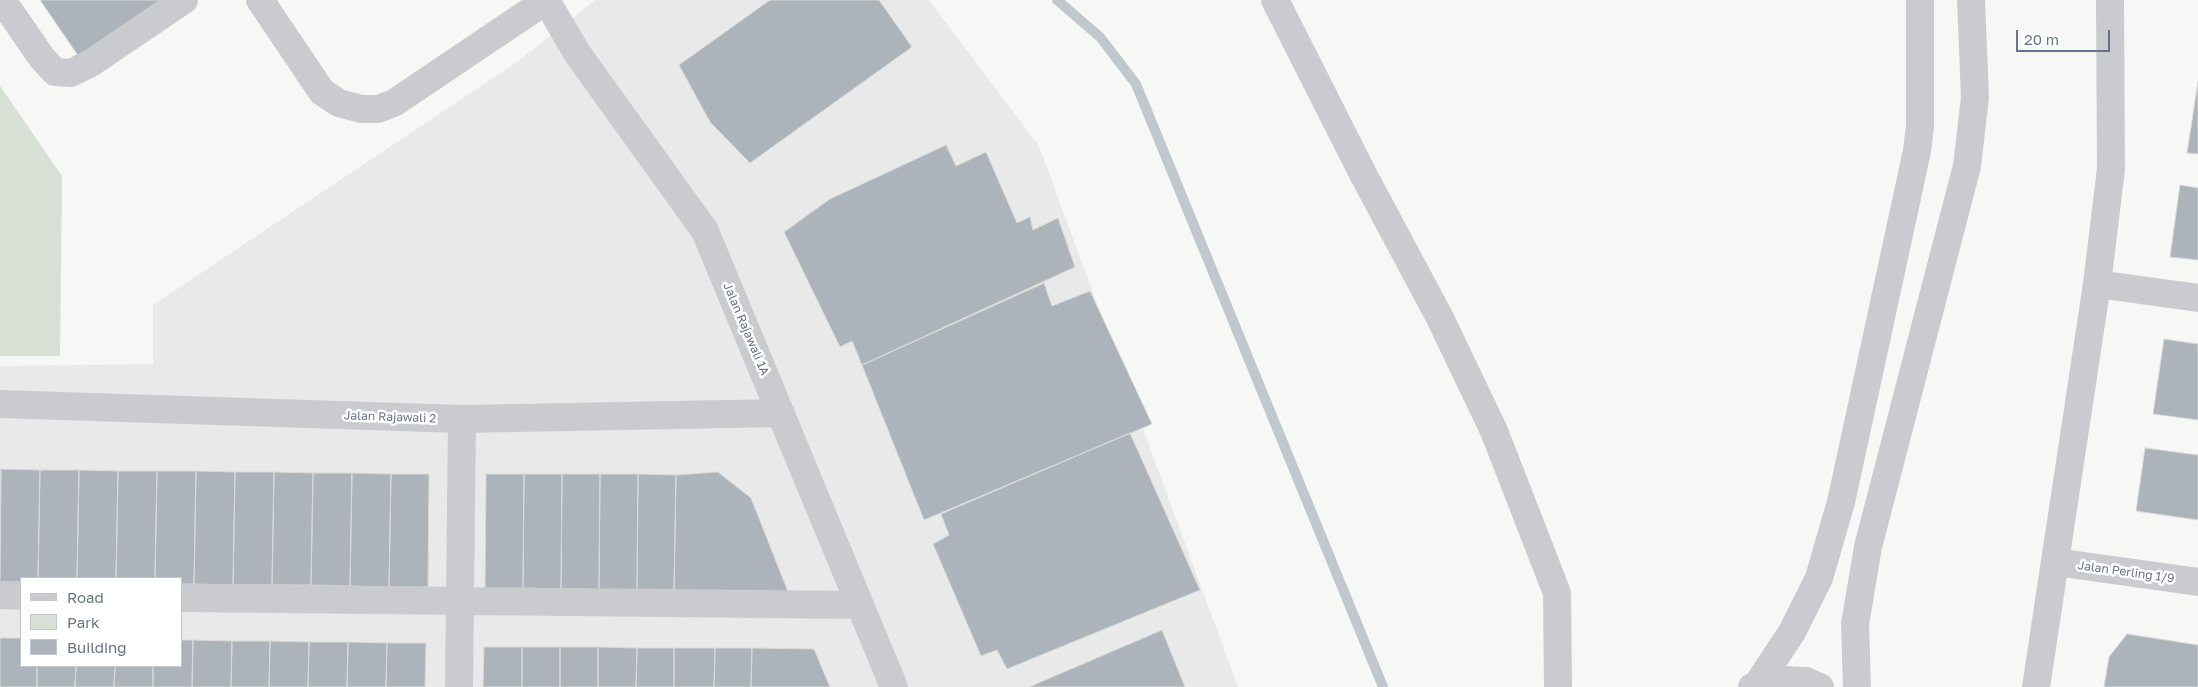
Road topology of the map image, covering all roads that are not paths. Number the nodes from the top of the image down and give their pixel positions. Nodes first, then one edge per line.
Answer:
1 (2, 0) edge
2 (184, 0) edge
3 (260, 0) edge
4 (547, 0) edge
5 (1275, 0) edge
6 (1920, 0) edge
7 (1971, 0) edge
8 (2110, 0) edge
9 (2097, 284) junction
10 (2198, 298) edge
11 (0, 404) edge
12 (781, 413) junction
13 (462, 419) junction
14 (2055, 562) junction
15 (2198, 582) edge
16 (0, 595) edge
17 (20, 596) edge
18 (182, 598) edge
19 (460, 601) junction
20 (860, 606) junction
21 (1754, 686) edge
22 (459, 687) edge
23 (894, 687) edge
24 (1558, 687) edge
25 (1820, 687) edge
26 (1857, 687) edge
27 (2036, 687) edge

1 - 2 street
3 - 4 street
4 - 12 street, Jalan Rajawali 1A
5 - 24 street
6 - 21 street
7 - 26 street
8 - 9 street
9 - 10 street
9 - 14 street
11 - 13 street, Jalan Rajawali 2
12 - 13 street, Jalan Rajawali 2
12 - 20 street, Jalan Rajawali 1A
13 - 19 street
14 - 15 street, Jalan Perling 1/9
14 - 27 street
16 - 17 street
18 - 19 street
19 - 20 street
19 - 22 street
20 - 23 street, Jalan Rajawali 1A
21 - 25 street

